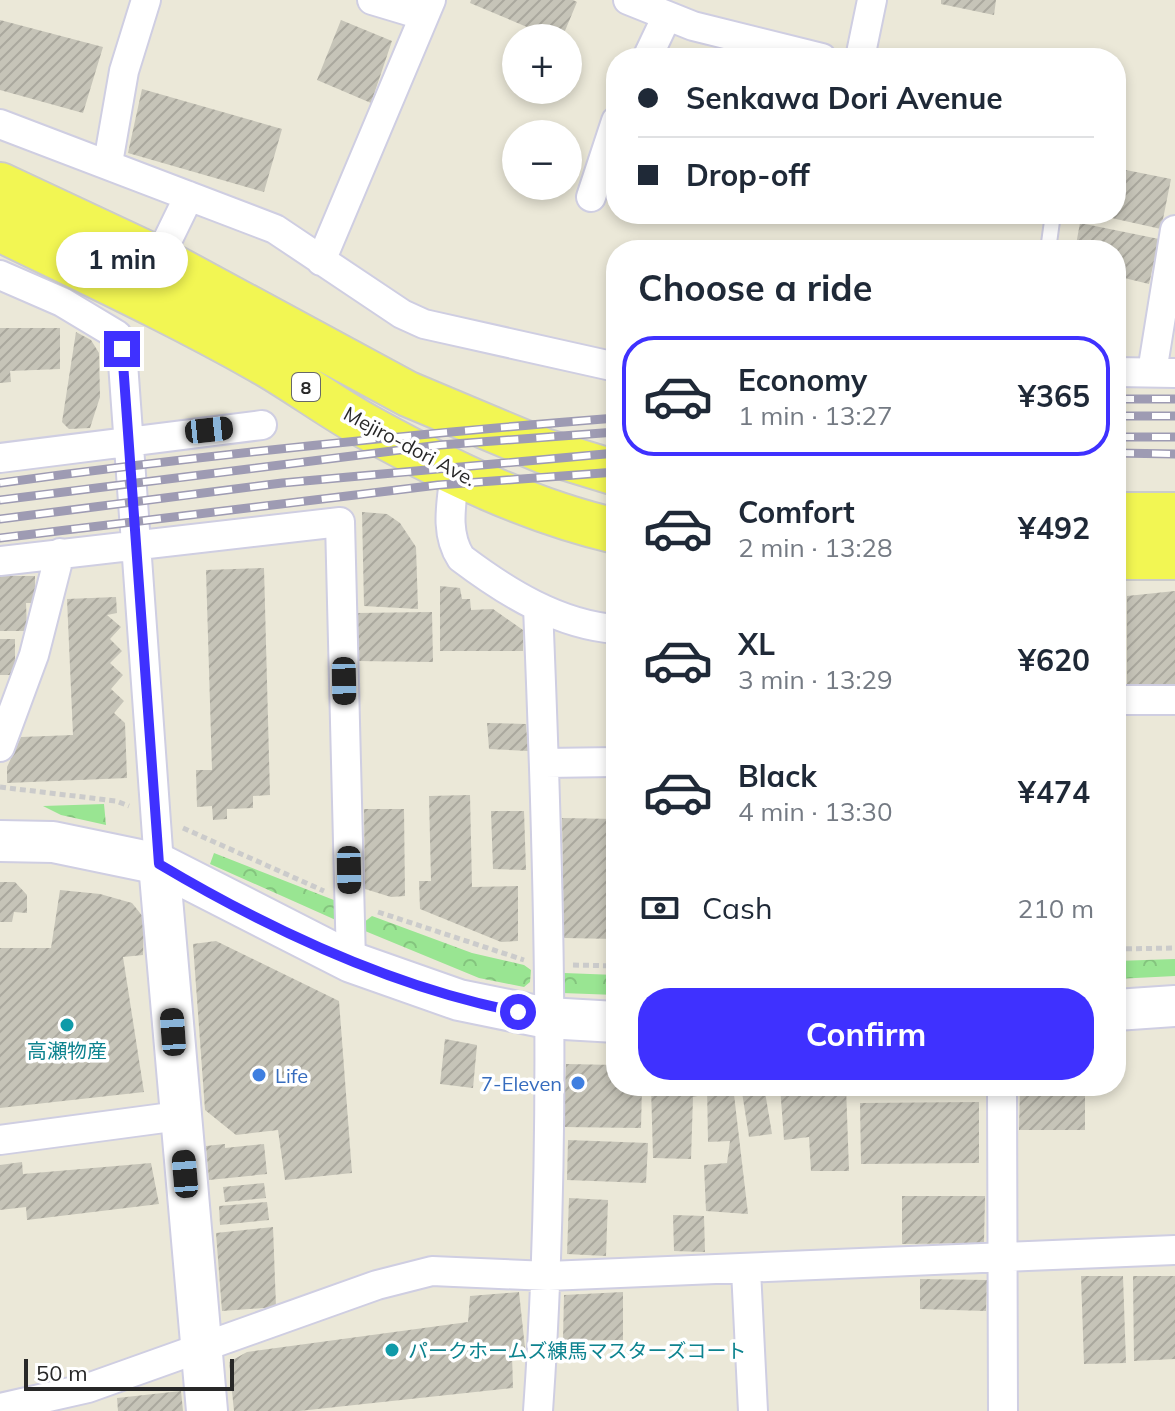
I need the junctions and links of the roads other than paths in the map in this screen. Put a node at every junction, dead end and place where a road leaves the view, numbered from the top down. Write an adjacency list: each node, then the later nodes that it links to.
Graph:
1 (146, 0): 12 (street)
2 (372, 0): 5 (street)
3 (628, 0): 6 (street)
4 (872, 0): 9 (street)
5 (427, 7): 18 (street)
6 (674, 12): 7 (street); 8 (street)
7 (653, 48)
8 (790, 48)
9 (862, 48)
10 (0, 124): 12 (street)
11 (606, 151): 15 (street)
12 (108, 163): 14 (street)
13 (0, 185): 20 (main road, Mejiro-dori Ave. / 8)
14 (189, 196): 18 (street); 20 (street)
15 (591, 197)
16 (0, 229): 20 (main road, Mejiro-dori Ave. / 8)
17 (1175, 230): 23 (street)
18 (321, 261): 21 (street)
19 (0, 275): 25 (street)
20 (149, 278): 27 (main road, Mejiro-dori Ave. / 8); 28 (main road, Mejiro-dori Ave. / 8)
21 (606, 365)
22 (1126, 372): 23 (street)
23 (1163, 373)
24 (262, 425): 25 (street)
25 (128, 439): 26 (street); 32 (street)
26 (0, 458)
27 (606, 470)
28 (455, 472): 31 (main road, Mejiro-dori Ave. / 8); 37 (street)
29 (1126, 515): 30 (main road)
30 (1175, 515)
31 (606, 528)
32 (135, 545): 33 (street); 45 (street); 46 (street)
33 (60, 553): 36 (street); 41 (street)
34 (1126, 557): 35 (main road)
35 (1175, 557)
36 (0, 561)
37 (538, 607): 38 (street); 43 (street)
38 (606, 628)
39 (1126, 700): 40 (street)
40 (1175, 700)
41 (0, 747)
42 (606, 762): 43 (street)
43 (545, 763): 49 (street)
44 (0, 841): 45 (main road)
45 (159, 864): 46 (main road); 52 (main road)
46 (351, 962): 49 (main road)
47 (1175, 1006): 48 (main road)
48 (1126, 1009)
49 (547, 1018): 50 (main road); 57 (street)
50 (606, 1021)
51 (1002, 1096): 55 (street)
52 (179, 1116): 53 (street); 58 (main road)
53 (0, 1140)
54 (1175, 1250): 55 (street)
55 (1000, 1259): 56 (street); 63 (street)
56 (746, 1270): 57 (street); 62 (street)
57 (548, 1276): 58 (street); 61 (street)
58 (201, 1350): 59 (street); 60 (main road)
59 (0, 1408)
60 (207, 1411)
61 (538, 1411)
62 (753, 1411)
63 (1003, 1411)

